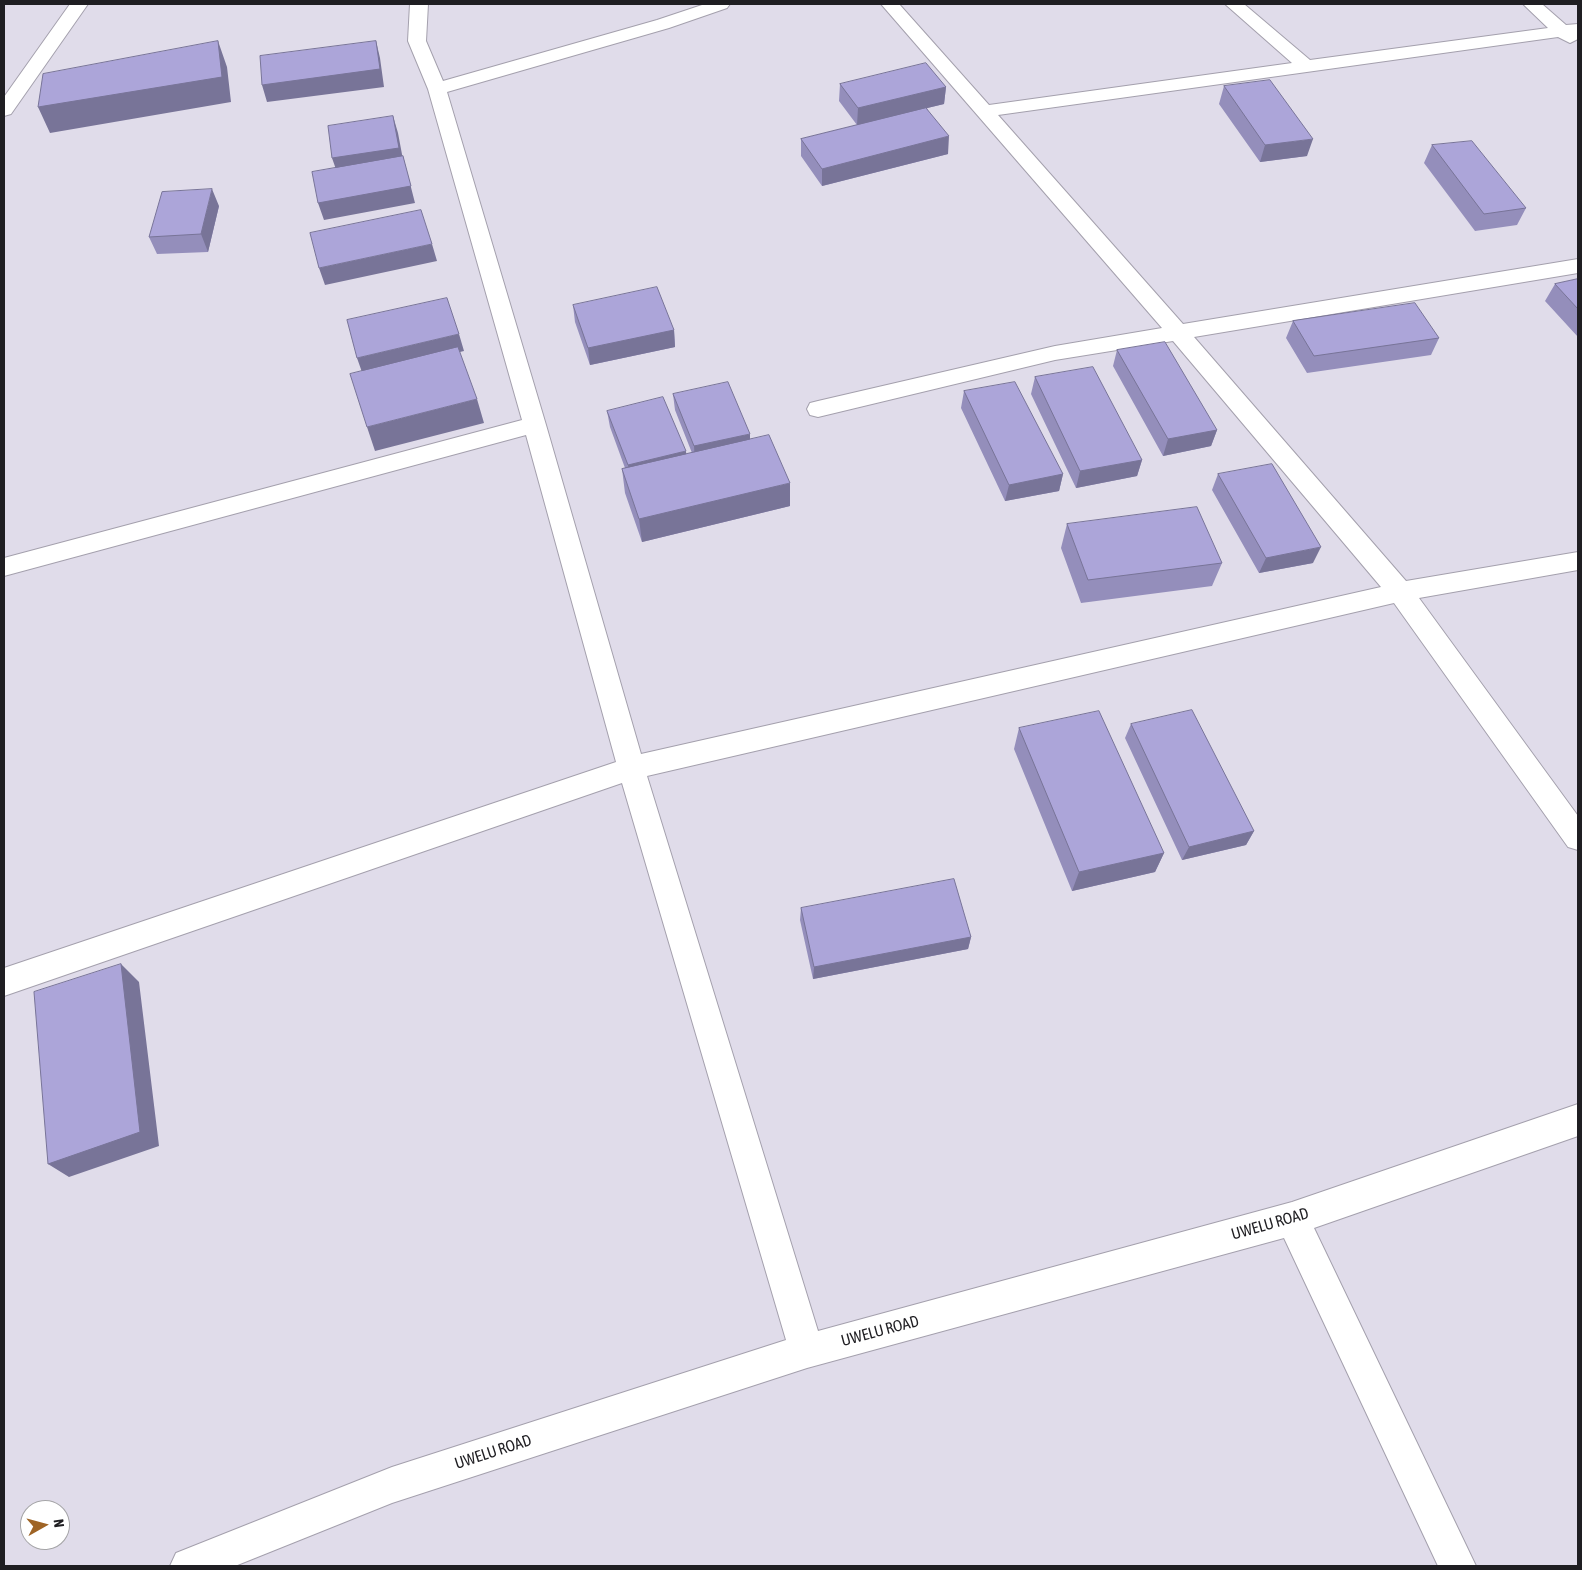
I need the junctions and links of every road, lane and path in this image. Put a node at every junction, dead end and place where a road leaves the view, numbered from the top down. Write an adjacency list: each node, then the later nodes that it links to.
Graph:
1 (79, 4): 11 (street)
2 (419, 4): 10 (street)
3 (721, 4): 10 (street)
4 (890, 4): 12 (street)
5 (1234, 4): 9 (street)
6 (1532, 4): 7 (street)
7 (1570, 30): 8 (street); 9 (street)
8 (1578, 44)
9 (1307, 67): 12 (street)
10 (437, 89): 16 (street)
11 (4, 110)
12 (984, 111): 14 (street)
13 (1578, 266): 14 (street)
14 (1177, 331): 15 (street); 19 (street)
15 (818, 409)
16 (536, 425): 18 (street); 20 (street)
17 (1578, 561): 19 (street)
18 (4, 567)
19 (1400, 592): 20 (street); 21 (street)
20 (631, 768): 22 (street); 25 (street)
21 (1578, 838)
22 (4, 982)
23 (1578, 1120): 24 (street, UWELU ROAD)
24 (1292, 1219): 25 (street, UWELU ROAD); 27 (street)
25 (807, 1351): 26 (street, UWELU ROAD)
26 (189, 1566)
27 (1457, 1566)

